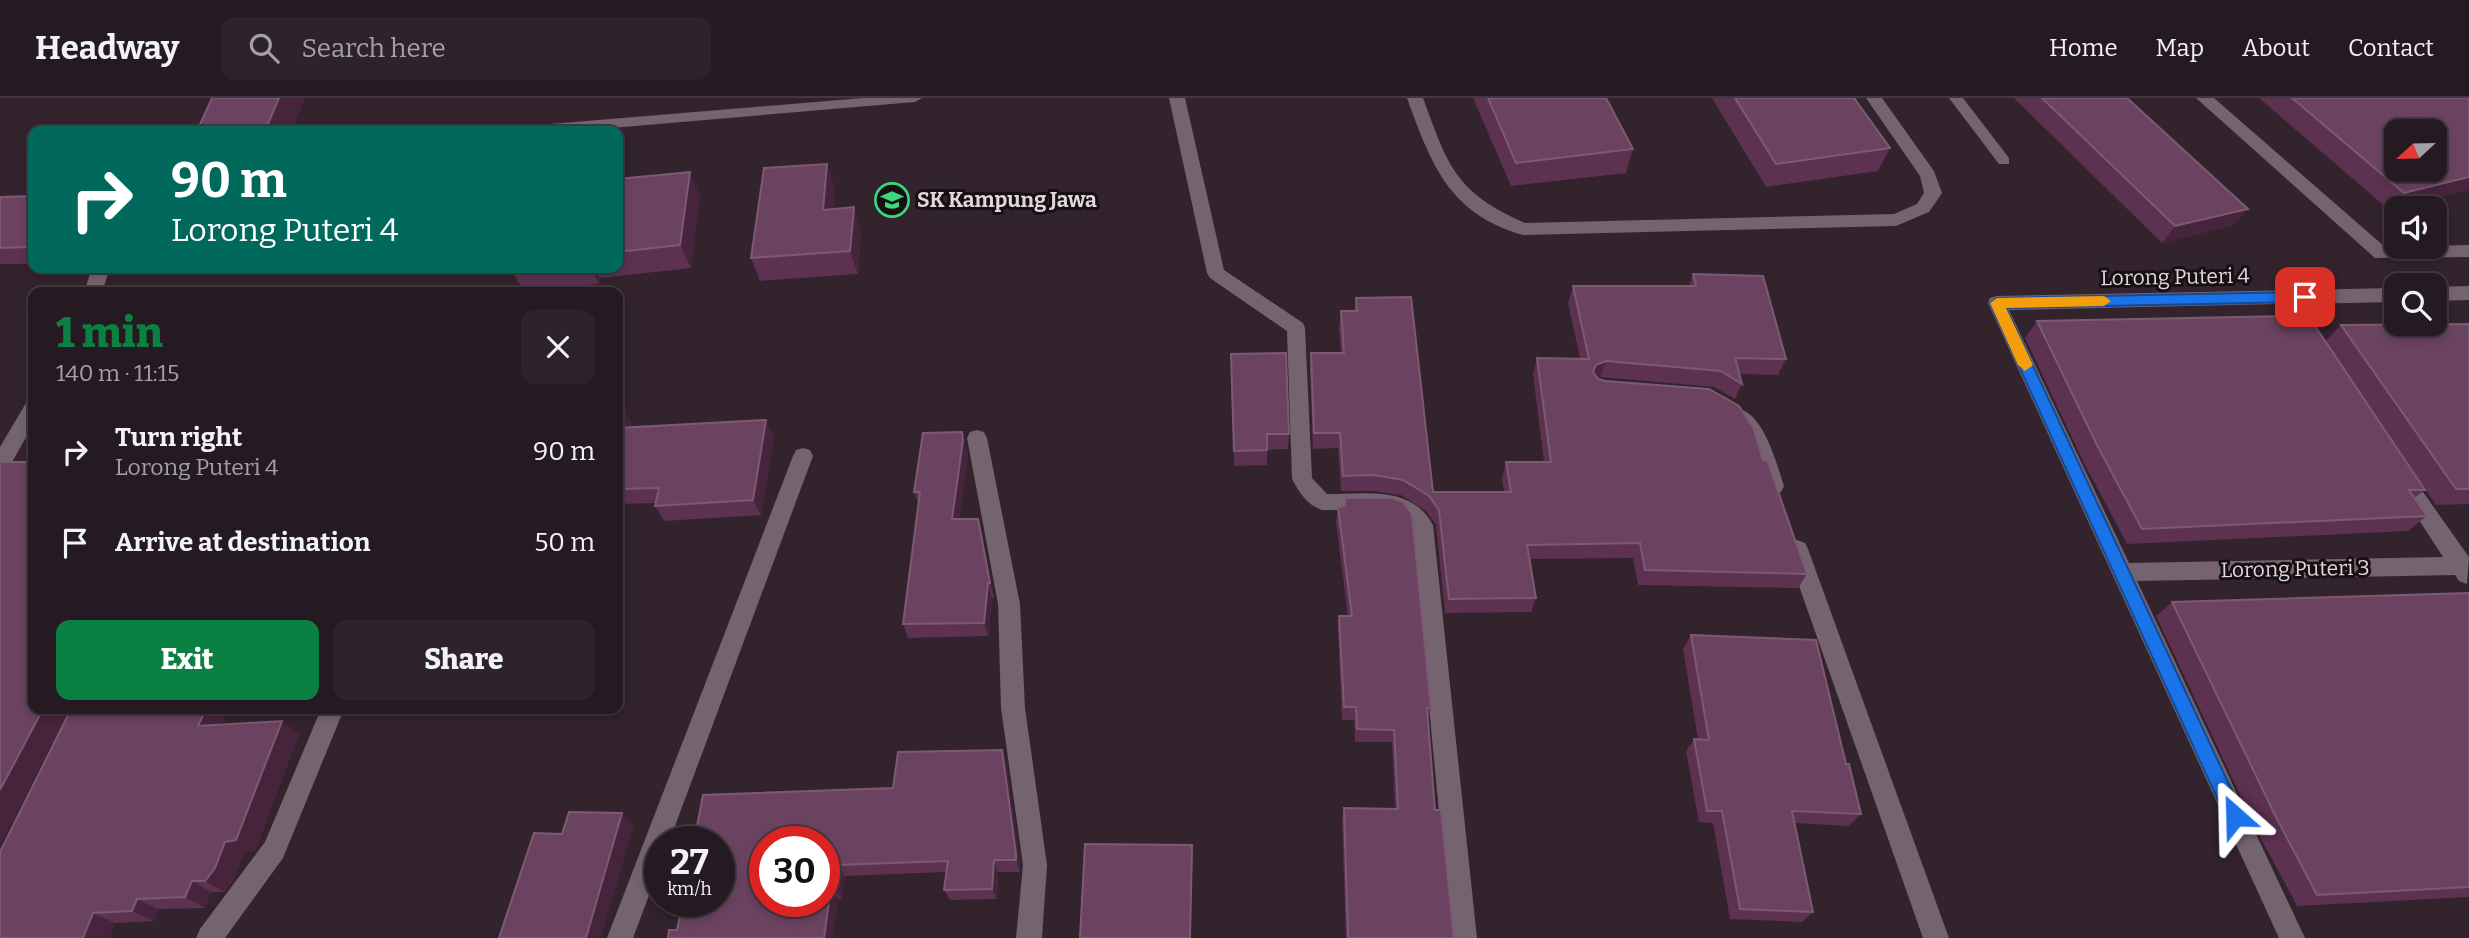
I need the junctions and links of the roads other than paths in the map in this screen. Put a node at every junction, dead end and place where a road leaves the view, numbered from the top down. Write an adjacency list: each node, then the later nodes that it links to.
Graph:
1 (915, 98): 7 (lane)
2 (1177, 98): 27 (street)
3 (1415, 98): 4 (street)
4 (1874, 98)
5 (1956, 98): 8 (lane)
6 (2204, 98): 9 (street)
7 (585, 126)
8 (2004, 161)
9 (2469, 251)
10 (2469, 293): 11 (street)
11 (2447, 294)
12 (2384, 295): 13 (street, Lorong Puteri 4)
13 (2282, 297): 14 (street); 22 (street, Lorong Puteri 4)
14 (2326, 364)
15 (1729, 408): 28 (street)
16 (28, 417): 20 (street)
17 (977, 438): 26 (street)
18 (2386, 454): 21 (street)
19 (803, 456): 25 (street)
20 (0, 465)
21 (2466, 570): 22 (street, Lorong Puteri 3)
22 (2121, 572): 29 (street)
23 (330, 714): 24 (street)
24 (209, 938)
25 (620, 938)
26 (1029, 938)
27 (1464, 938)
28 (1936, 938)
29 (2292, 938)

